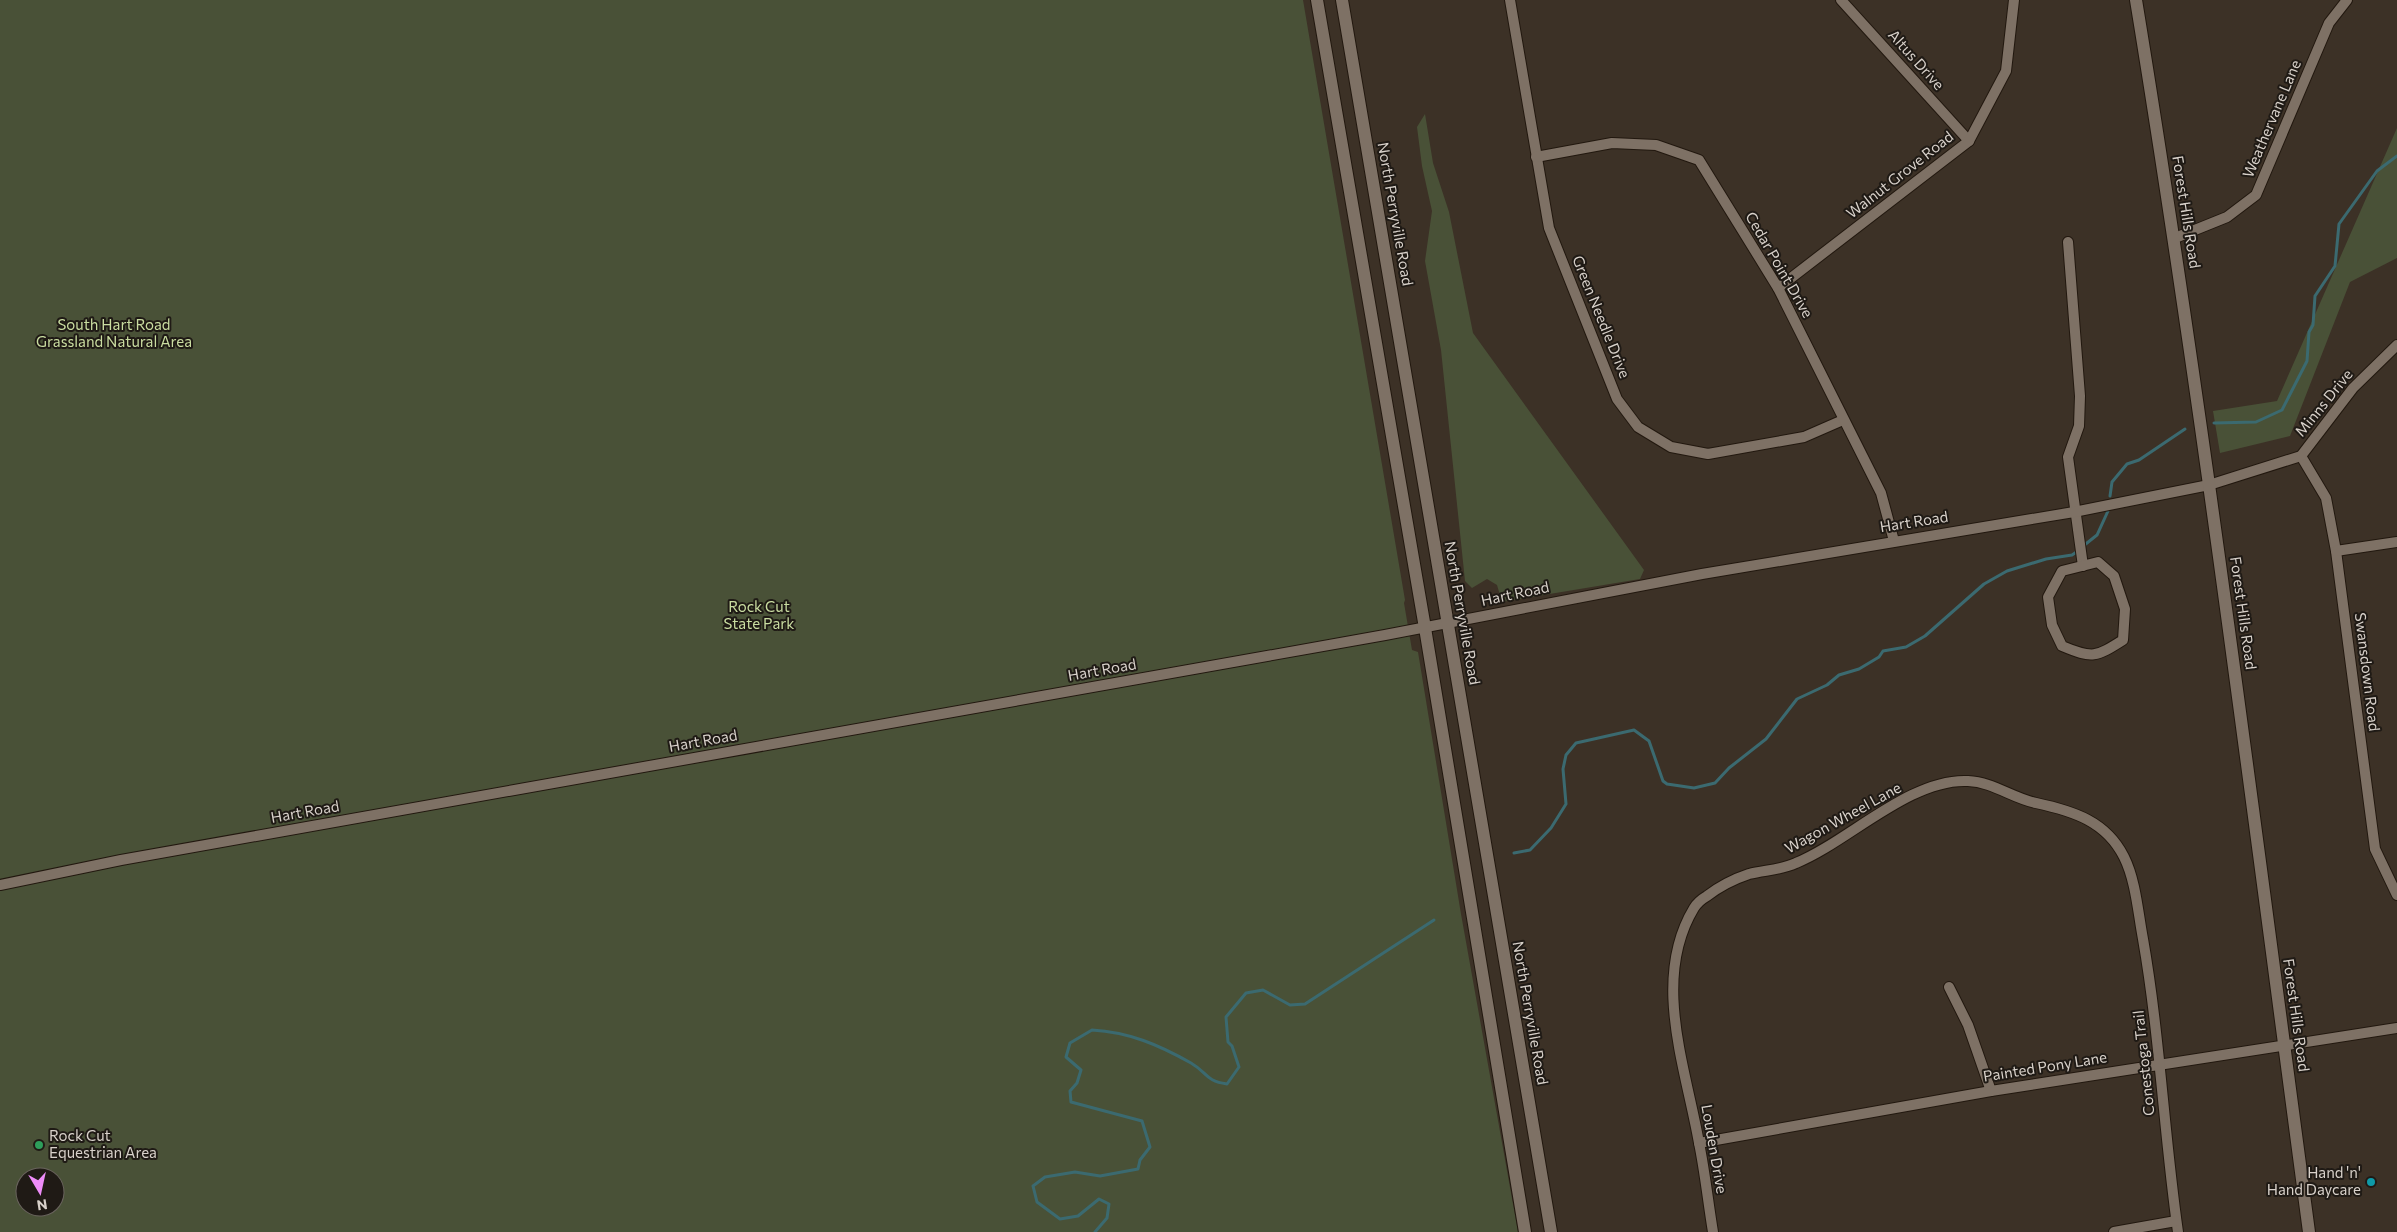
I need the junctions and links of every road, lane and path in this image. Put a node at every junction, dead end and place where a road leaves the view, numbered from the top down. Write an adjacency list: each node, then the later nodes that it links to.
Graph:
1 (1317, 0): 23 (main road)
2 (1342, 0): 22 (main road, North Perryville Road)
3 (1510, 0): 9 (street, Green Needle Drive)
4 (1841, 0): 8 (street, Altus Drive)
5 (2014, 0): 8 (street, Walnut Grove Road)
6 (2136, 0): 10 (main road, Forest Hills Road)
7 (2347, 0): 10 (street, Weathervane Lane)
8 (1969, 141): 12 (street, Walnut Grove Road)
9 (1536, 157): 12 (street, Cedar Point Drive); 14 (street, Green Needle Drive)
10 (2175, 238): 16 (main road, Forest Hills Road)
11 (2068, 242): 17 (street)
12 (1778, 288): 14 (street, Cedar Point Drive)
13 (2397, 345): 15 (street, Minns Drive)
14 (1843, 420): 18 (street, Cedar Point Drive)
15 (2301, 456): 16 (street, Minns Drive); 20 (street, Swansdown Road)
16 (2210, 485): 17 (street, Hart Road); 29 (main road, Forest Hills Road)
17 (2074, 512): 18 (street, Hart Road); 21 (street)
18 (1894, 541): 22 (street, Hart Road)
19 (2397, 542): 20 (street)
20 (2336, 551): 26 (street, Swansdown Road)
21 (2083, 566): 21 (street)
22 (1447, 623): 23 (street, Hart Road); 36 (main road, North Perryville Road)
23 (1425, 628): 24 (street, Hart Road); 35 (main road)
24 (0, 885)
25 (2134, 892): 30 (street, Conestoga Trail); 31 (street, Wagon Wheel Lane)
26 (2397, 895)
27 (1949, 987): 32 (street)
28 (2397, 1028): 29 (street, Painted Pony Lane)
29 (2284, 1044): 30 (street, Painted Pony Lane); 40 (main road, Forest Hills Road)
30 (2160, 1064): 32 (street, Painted Pony Lane); 34 (street, Conestoga Trail)
31 (1684, 1072): 33 (street, Louden Drive)
32 (1991, 1091): 33 (street, Painted Pony Lane)
33 (1699, 1143): 37 (street, Louden Drive)
34 (2176, 1221): 38 (street); 39 (street, Conestoga Trail)
35 (1524, 1232)
36 (1551, 1232)
37 (1713, 1232)
38 (2114, 1232)
39 (2178, 1232)
40 (2309, 1232)

